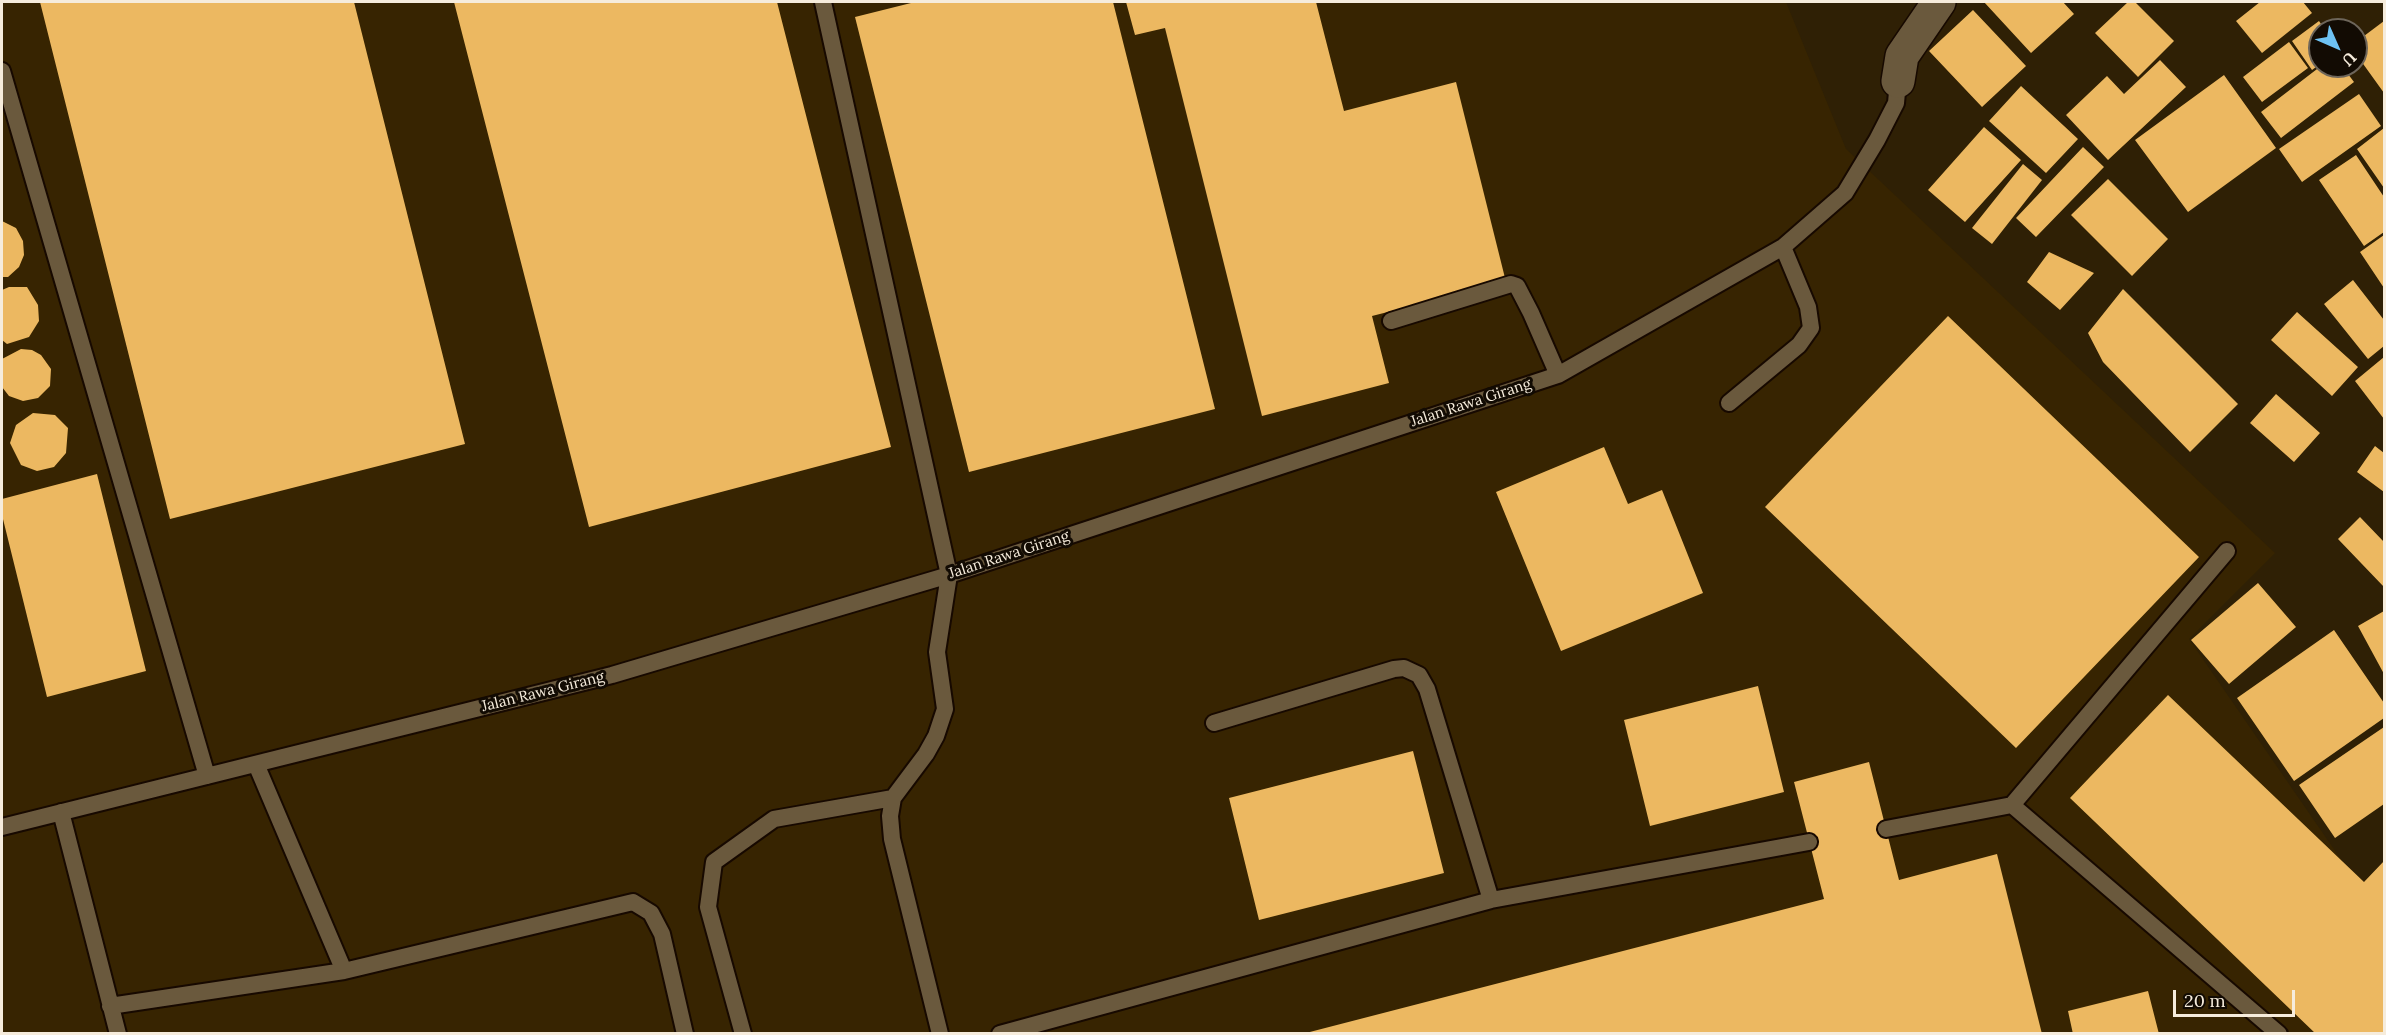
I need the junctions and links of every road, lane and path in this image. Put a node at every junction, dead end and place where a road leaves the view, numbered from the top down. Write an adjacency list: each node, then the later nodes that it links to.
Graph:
1 (823, 2): 10 (lane)
2 (1939, 2): 4 (street)
3 (2, 71): 13 (lane)
4 (1898, 81): 5 (lane, Jalan Rawa Girang)
5 (1783, 248): 7 (lane, Jalan Rawa Girang); 8 (lane)
6 (1391, 321): 7 (lane)
7 (1558, 375): 10 (lane, Jalan Rawa Girang)
8 (1729, 402)
9 (2227, 551): 15 (lane)
10 (949, 575): 12 (lane, Jalan Rawa Girang); 14 (lane)
11 (1214, 723): 20 (lane)
12 (256, 764): 13 (lane, Jalan Rawa Girang); 21 (lane)
13 (207, 776): 16 (lane, Jalan Rawa Girang)
14 (893, 798): 25 (lane); 26 (lane)
15 (2012, 805): 18 (lane); 28 (lane)
16 (61, 812): 17 (lane, Jalan Rawa Girang); 22 (lane)
17 (2, 827)
18 (1886, 830)
19 (1809, 842): 20 (lane)
20 (1491, 900): 27 (lane)
21 (344, 971): 22 (lane); 24 (lane)
22 (110, 1005): 23 (lane)
23 (118, 1034)
24 (685, 1034)
25 (743, 1034)
26 (940, 1034)
27 (1000, 1034)
28 (2280, 1034)

